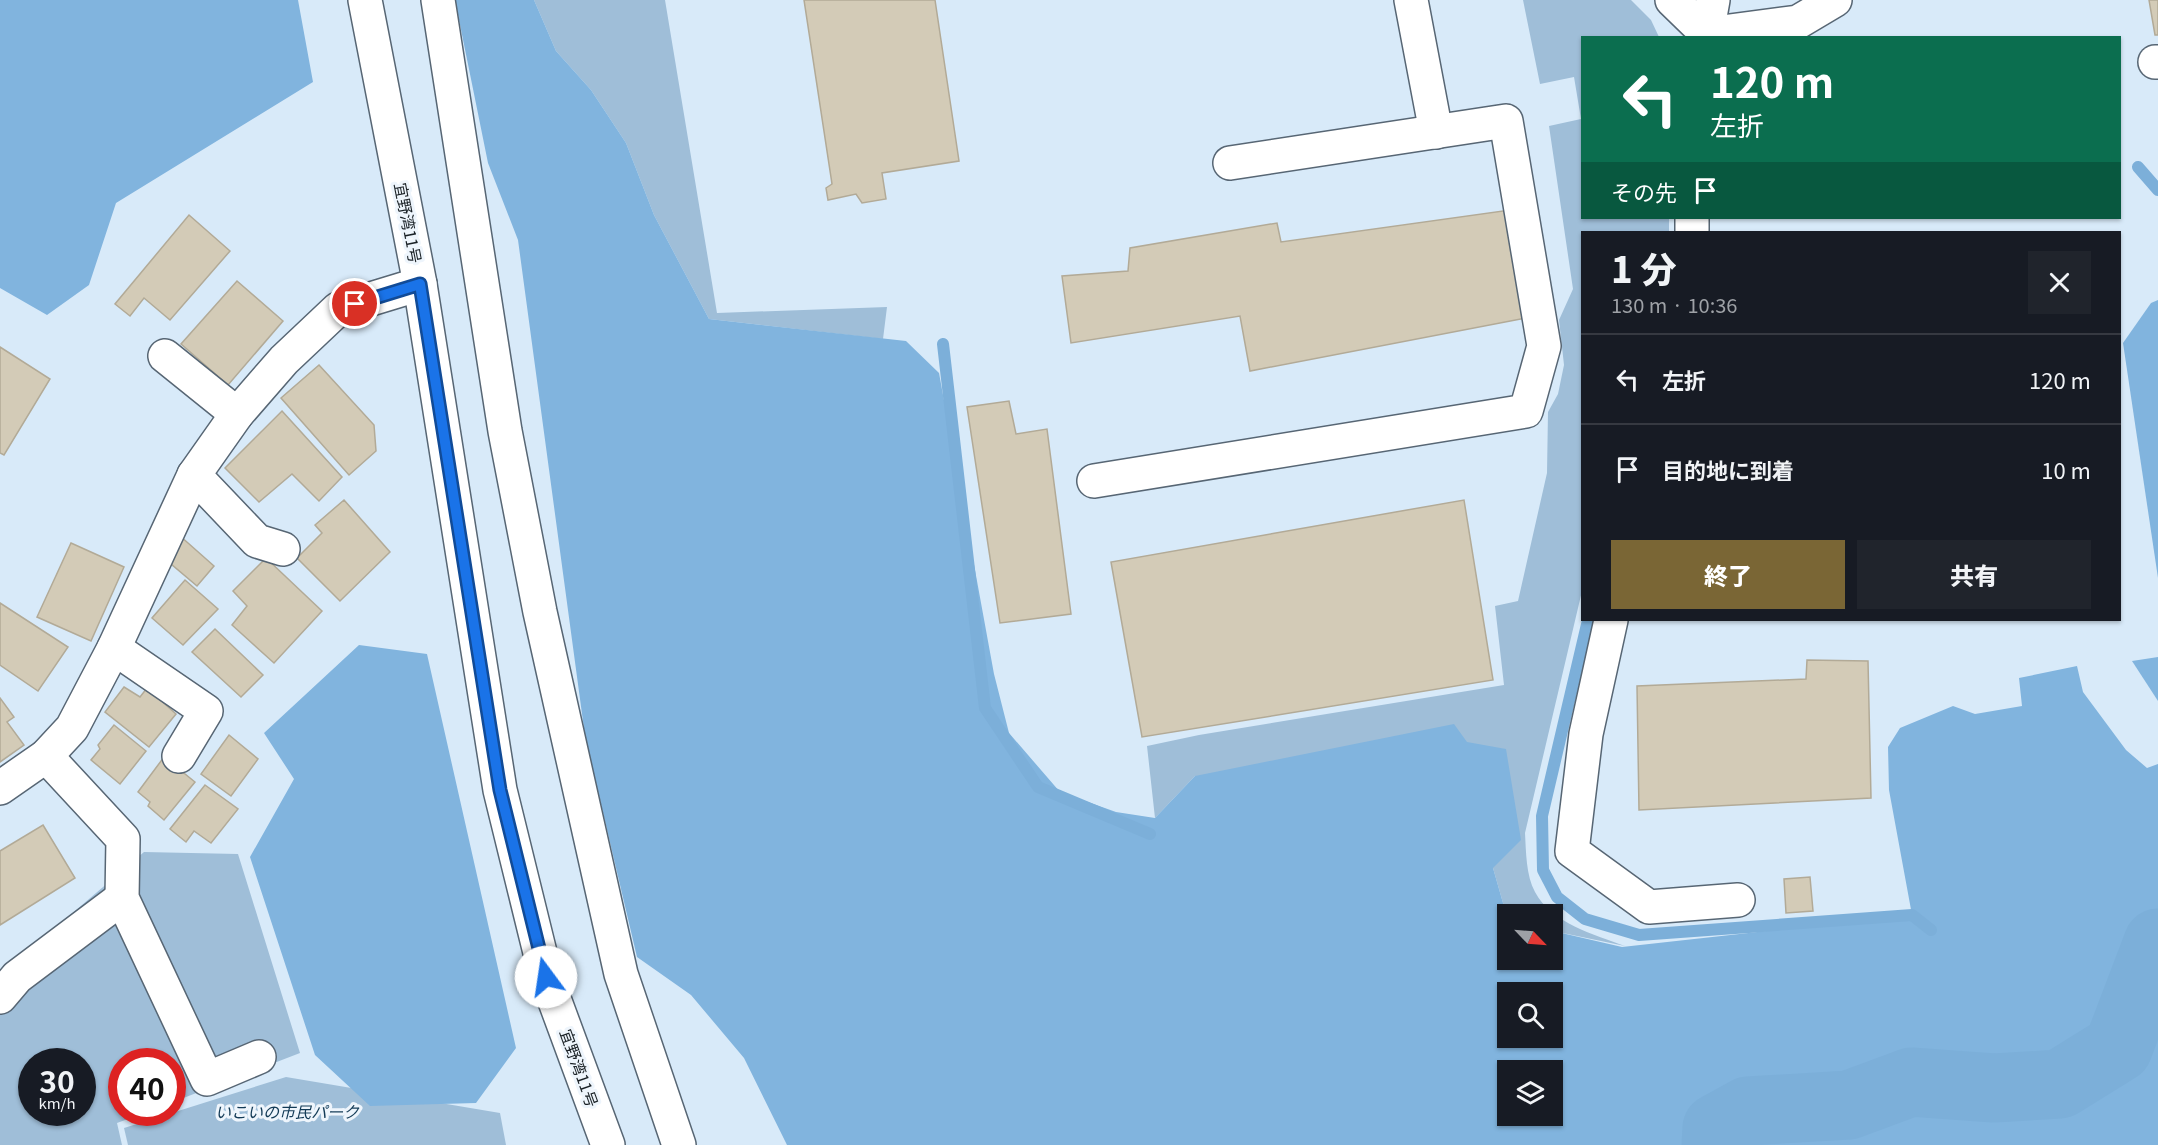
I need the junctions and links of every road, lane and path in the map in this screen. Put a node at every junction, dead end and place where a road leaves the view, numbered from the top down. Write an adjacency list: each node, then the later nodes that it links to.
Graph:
1 (365, 0): 10 (street, 宜野湾11号)
2 (438, 0): 26 (street)
3 (1411, 0): 8 (street)
4 (1672, 0): 7 (street)
5 (1713, 0): 7 (street)
6 (1834, 0): 7 (street)
7 (1707, 36)
8 (1437, 132): 9 (street); 14 (street)
9 (1230, 163)
10 (420, 284): 12 (street); 25 (street, 宜野湾11号)
11 (165, 356): 12 (street)
12 (237, 414): 13 (street)
13 (194, 475): 15 (street); 17 (street)
14 (1094, 481)
15 (282, 549)
16 (1611, 621): 22 (street)
17 (114, 648): 18 (street); 19 (street)
18 (46, 756): 20 (street); 21 (street)
19 (179, 756)
20 (0, 788)
21 (122, 898): 23 (street); 24 (street)
22 (1738, 900)
23 (0, 997)
24 (259, 1057)
25 (608, 1145)
26 (679, 1145)

